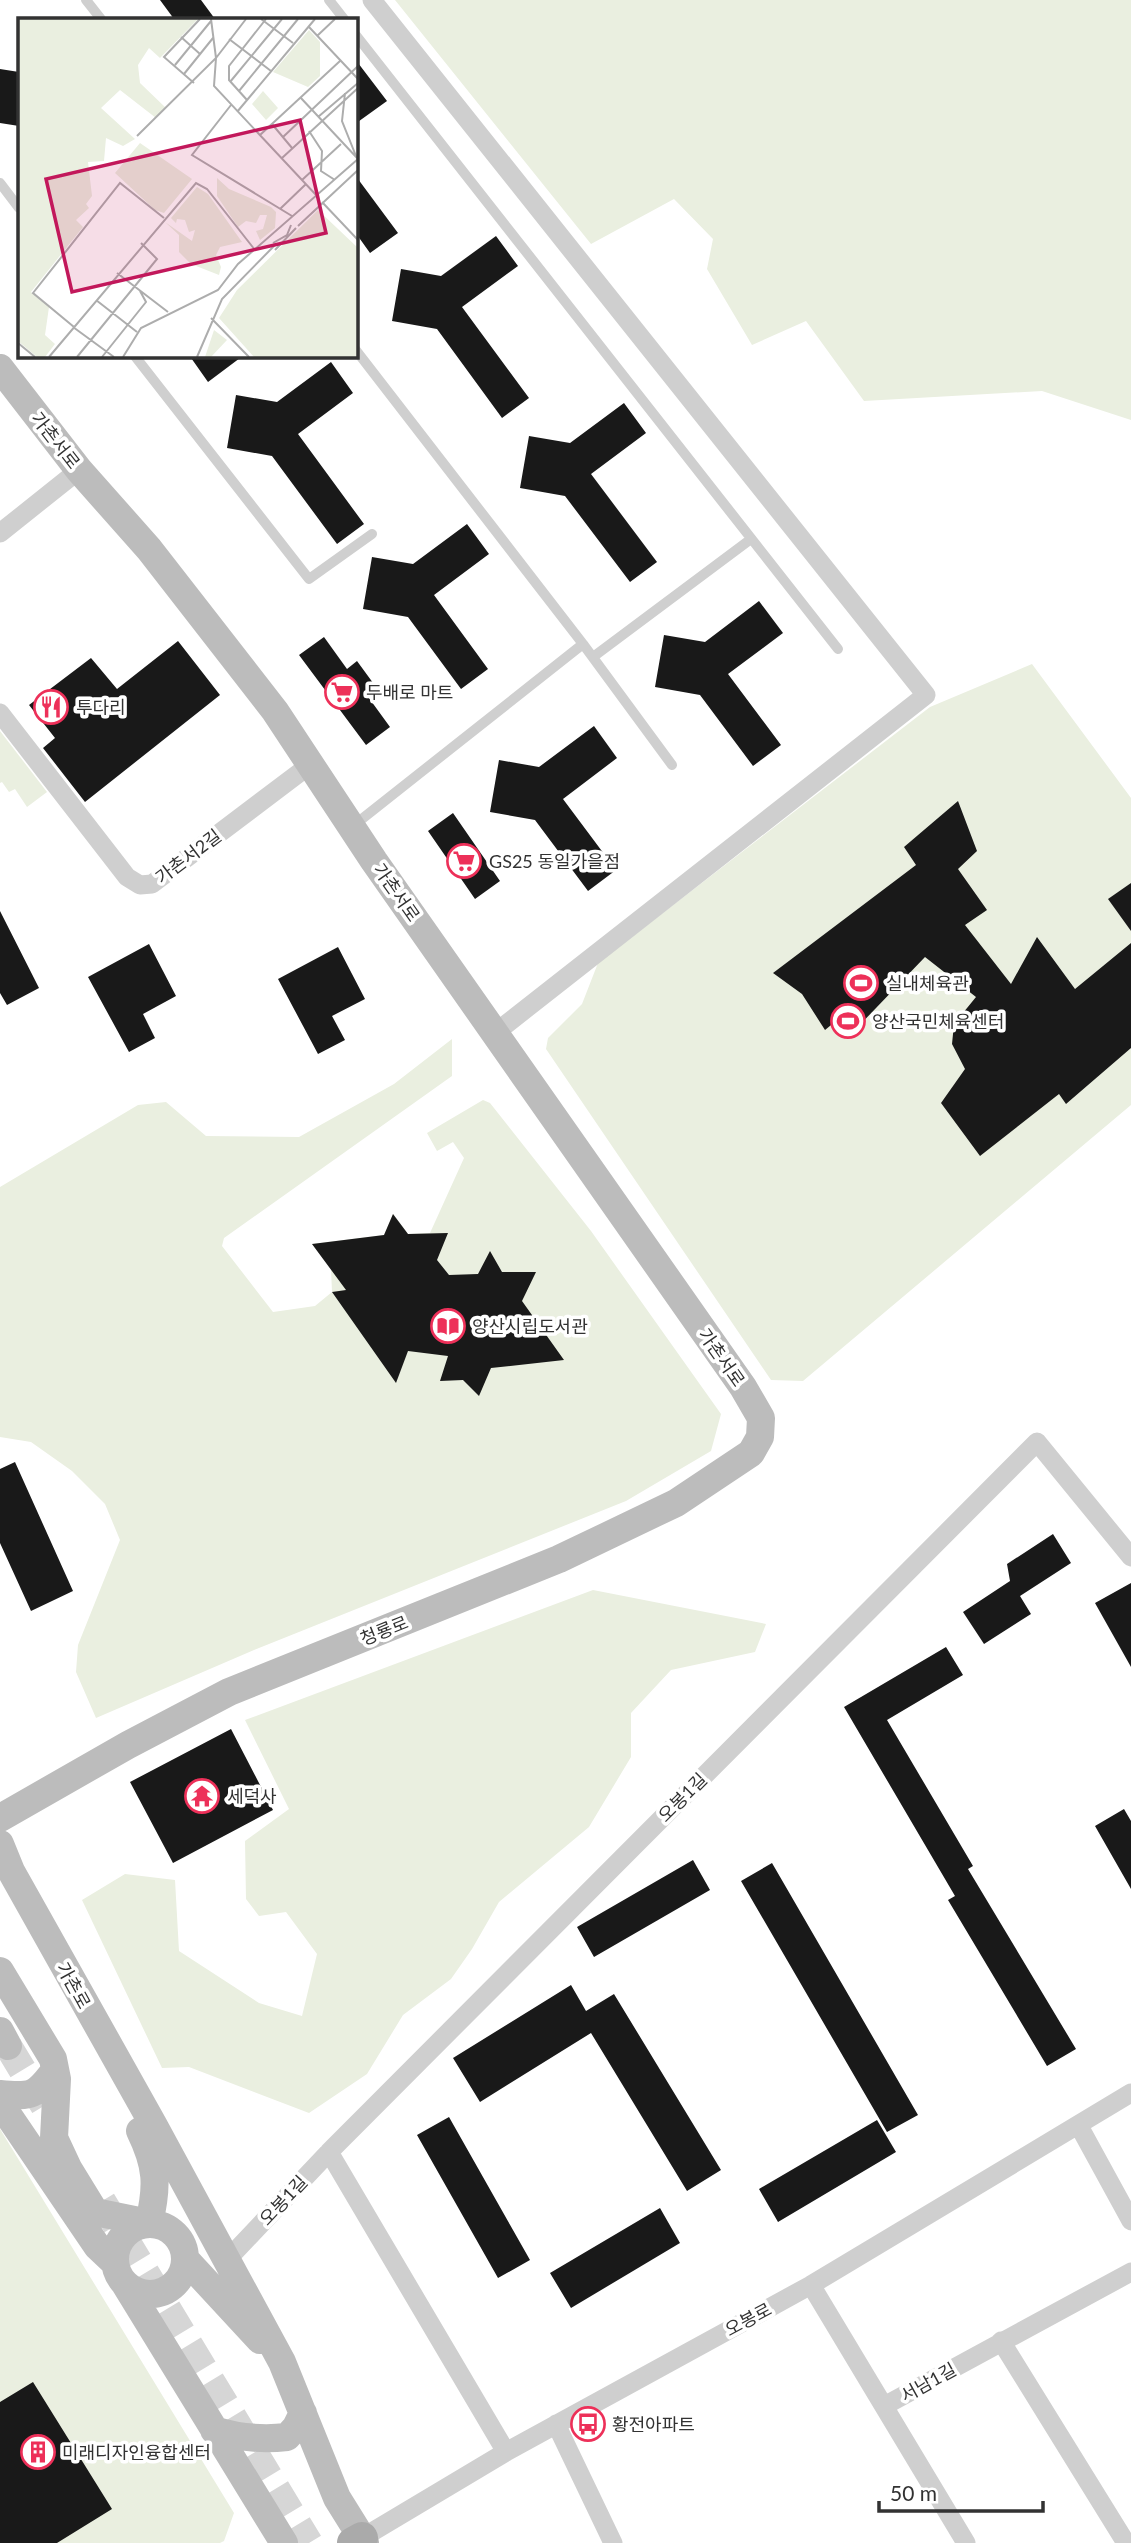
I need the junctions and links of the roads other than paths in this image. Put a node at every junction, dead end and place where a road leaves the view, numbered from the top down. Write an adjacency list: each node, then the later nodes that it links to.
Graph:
1 (86, 0): 4 (lane)
2 (329, 0): 5 (lane)
3 (372, 0): 23 (street)
4 (100, 18)
5 (343, 18)
6 (357, 37): 15 (lane)
7 (0, 183): 8 (lane)
8 (18, 207)
9 (357, 352): 16 (lane)
10 (136, 357): 14 (lane)
11 (0, 368): 12 (main road, 가촌서로)
12 (79, 470): 13 (street); 20 (main road, 가촌서로)
13 (0, 533)
14 (372, 534)
15 (751, 539): 17 (lane); 18 (lane)
16 (583, 644): 18 (lane); 22 (lane)
17 (838, 649)
18 (593, 657): 21 (lane)
19 (0, 713): 20 (street, 가촌서2길)
20 (311, 764): 22 (main road, 가촌서로)
21 (672, 765)
22 (352, 826): 23 (main road, 가촌서로)
23 (495, 1033): 24 (main road, 가촌서로)
24 (761, 1437): 26 (main road, 청룡로)
25 (1131, 1556): 35 (street, 오봉1길)
26 (0, 1818)
27 (0, 1844): 29 (main road, 가촌로)
28 (0, 1971): 30 (main road)
29 (70, 1977): 37 (main road); 39 (main road, 가촌로)
30 (55, 2070): 32 (main road); 37 (main road)
31 (1131, 2093): 34 (street, 오봉로)
32 (0, 2094)
33 (0, 2103): 41 (main road)
34 (1079, 2126): 36 (street); 42 (street, 오봉로)
35 (329, 2152): 39 (street, 오봉1길); 49 (street)
36 (1131, 2221)
37 (149, 2223): 38 (main road); 41 (main road)
38 (186, 2260): 41 (main road); 44 (main road)
39 (226, 2261): 44 (main road, 가촌로)
40 (1131, 2272): 43 (street, 서남1길)
41 (120, 2274): 48 (main road)
42 (811, 2285): 45 (street); 47 (street, 오봉로)
43 (1001, 2342): 45 (street, 서남1길); 54 (street)
44 (282, 2361): 46 (main road, 가촌로)
45 (884, 2406): 53 (street, 서남1길)
46 (303, 2413): 48 (main road); 50 (main road, 가촌로)
47 (556, 2424): 49 (street, 오봉로); 52 (street)
48 (214, 2430): 51 (main road)
49 (506, 2452): 50 (street, 오봉로)
50 (360, 2541)
51 (284, 2543)
52 (613, 2543)
53 (966, 2543)
54 (1126, 2543)

